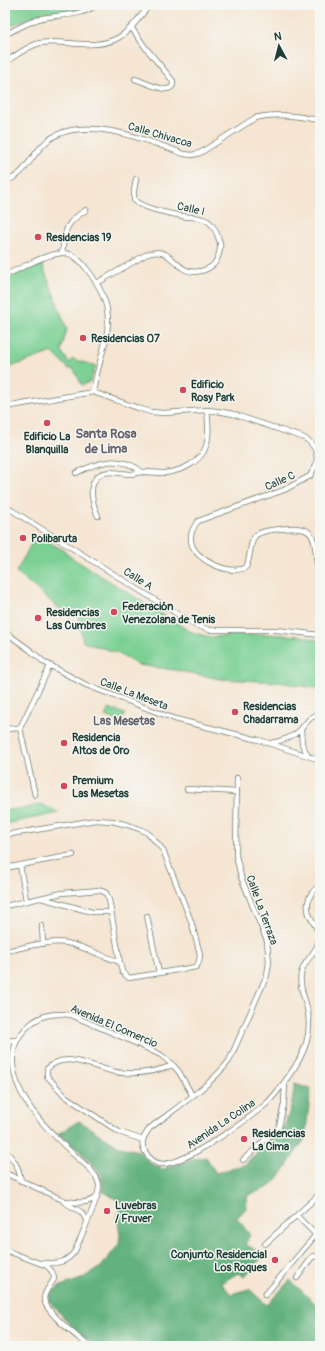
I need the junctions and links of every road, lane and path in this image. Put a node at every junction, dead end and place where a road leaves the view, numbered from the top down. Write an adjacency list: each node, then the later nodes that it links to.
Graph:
1 (96, 5): 4 (street)
2 (150, 5): 3 (street)
3 (131, 27): 5 (street); 6 (street)
4 (5, 33)
5 (5, 62)
6 (135, 79)
7 (320, 120): 9 (street, Calle Chivacoa)
8 (136, 179): 13 (street, Calle I)
9 (5, 181)
10 (86, 210): 11 (street)
11 (62, 253): 12 (street); 13 (street)
12 (5, 275)
13 (97, 283): 14 (street)
14 (93, 392): 15 (street, Calle C); 16 (street, Calle C)
15 (5, 407)
16 (207, 410): 17 (street); 21 (street, Calle C)
17 (142, 472): 18 (street); 20 (street)
18 (76, 473)
19 (5, 506): 23 (street, Calle A)
20 (98, 516)
21 (320, 569)
22 (5, 632): 24 (street, Calle La Meseta)
23 (320, 635)
24 (50, 666): 26 (street); 29 (street, Calle La Meseta)
25 (320, 714): 28 (street)
26 (20, 728): 27 (street); 35 (street)
27 (5, 729)
28 (301, 729): 29 (street); 30 (street)
29 (269, 743): 30 (street)
30 (308, 756): 31 (street)
31 (320, 760)
32 (237, 778): 34 (street, Calle La Terraza)
33 (187, 789): 34 (street)
34 (236, 792): 55 (street, Calle La Terraza)
35 (36, 795)
36 (5, 835): 50 (street)
37 (73, 855): 38 (street)
38 (20, 865): 39 (street); 42 (street)
39 (5, 868)
40 (320, 886): 54 (street, Avenida La Colina)
41 (40, 898): 42 (street); 44 (street); 44 (street)
42 (26, 900): 43 (street)
43 (5, 906)
44 (111, 912): 49 (street)
45 (147, 916): 50 (street)
46 (42, 926): 47 (street)
47 (43, 944): 48 (street); 49 (street)
48 (5, 951)
49 (120, 962): 50 (street)
50 (159, 973)
51 (16, 1040): 52 (street); 53 (street, Avenida El Comercio); 62 (street)
52 (5, 1041)
53 (173, 1065): 55 (street, Avenida El Comercio); 56 (street)
54 (285, 1083): 56 (street, Avenida La Colina); 58 (street)
55 (192, 1095): 56 (street)
56 (143, 1140)
57 (5, 1151): 60 (street)
58 (243, 1160)
59 (5, 1173): 60 (street)
60 (21, 1181): 63 (street)
61 (320, 1194): 64 (street)
62 (97, 1197): 63 (street); 65 (street)
63 (61, 1199): 65 (street)
64 (297, 1216): 66 (street); 71 (street)
65 (87, 1220): 69 (street)
66 (265, 1244)
67 (5, 1250): 69 (street)
68 (320, 1258): 70 (street)
69 (40, 1263): 72 (street)
70 (297, 1278)
71 (265, 1295)
72 (89, 1346)

